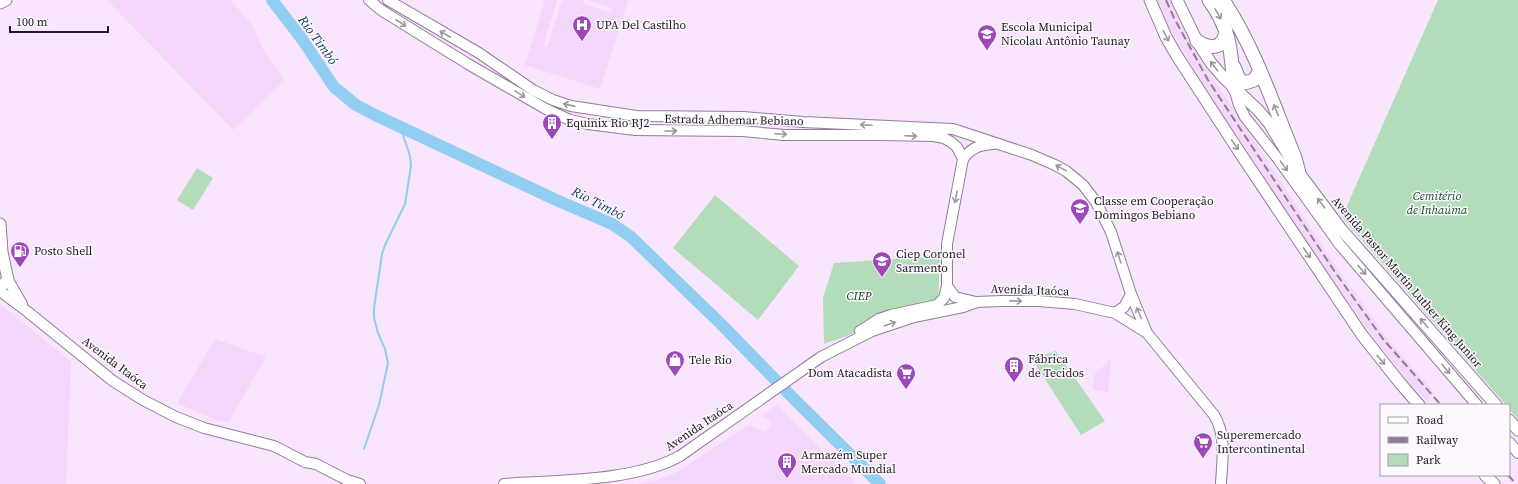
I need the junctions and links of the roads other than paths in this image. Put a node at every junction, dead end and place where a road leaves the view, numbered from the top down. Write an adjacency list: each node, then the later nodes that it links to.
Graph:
1 (6, 0): 8 (main road)
2 (369, 0): 12 (main road, Estrada Adhemar Bebiano, one-way to 12)
3 (388, 0): 11 (main road, Estrada Adhemar Bebiano, one-way to 3)
4 (1150, 0): 34 (main road, one-way to 34)
5 (1177, 0): 10 (main road, Avenida Pastor Martin Luther King Junior)
6 (1208, 0): 9 (highway, one-way to 9)
7 (1223, 0): 14 (highway)
8 (0, 3)
9 (1226, 30): 10 (highway); 13 (highway)
10 (1197, 41): 16 (main road, Avenida Pastor Martin Luther King Junior, one-way to 10)
11 (479, 53): 12 (main road); 15 (main road); 17 (main road, Estrada Adhemar Bebiano, one-way to 11)
12 (453, 54): 15 (main road, Estrada Adhemar Bebiano)
13 (1232, 62): 14 (highway); 16 (highway)
14 (1260, 71): 23 (highway, one-way to 14)
15 (486, 74): 19 (main road, Estrada Adhemar Bebiano, one-way to 19)
16 (1234, 88): 23 (main road, Avenida Pastor Martin Luther King Junior); 35 (main road, one-way to 35)
17 (604, 111): 18 (main road, Estrada Adhemar Bebiano); 19 (main road)
18 (743, 117): 20 (main road); 21 (main road, Estrada Adhemar Bebiano, one-way to 18)
19 (602, 126): 20 (main road, Estrada Adhemar Bebiano, one-way to 20)
20 (742, 131): 22 (main road, Estrada Adhemar Bebiano, one-way to 22)
21 (997, 144): 22 (main road, Estrada Adhemar Bebiano); 28 (main road, Estrada Adhemar Bebiano, one-way to 21)
22 (963, 159): 26 (main road, one-way to 26)
23 (1299, 173): 36 (main road, Avenida Pastor Martin Luther King Junior, one-way to 23)
24 (0, 224): 25 (main road, Avenida Itaóca)
25 (3, 277): 30 (main road, Avenida Itaóca)
26 (947, 286): 29 (main road); 33 (main road, Avenida Itaóca)
27 (0, 291): 30 (main road, Avenida Itaóca)
28 (1130, 294): 31 (main road); 32 (main road, Estrada Adhemar Bebiano, one-way to 28)
29 (978, 302): 31 (main road, Avenida Itaóca, one-way to 31); 33 (main road, Avenida Itaóca, one-way to 29)
30 (28, 312): 41 (main road, Avenida Itaóca)
31 (1115, 313): 32 (main road, Avenida Itaóca)
32 (1147, 332): 46 (main road, Estrada Adhemar Bebiano)
33 (842, 346): 45 (main road, Avenida Itaóca)
34 (1418, 404)
35 (1476, 404)
36 (1495, 404)
37 (1510, 421): 38 (main road)
38 (1518, 430)
39 (1510, 443): 40 (main road)
40 (1518, 453)
41 (305, 462): 43 (main road, Avenida Itaóca); 44 (main road, Avenida Itaóca)
42 (1486, 476): 47 (main road)
43 (342, 484)
44 (360, 484)
45 (504, 484)
46 (1222, 484)
47 (1494, 484)

